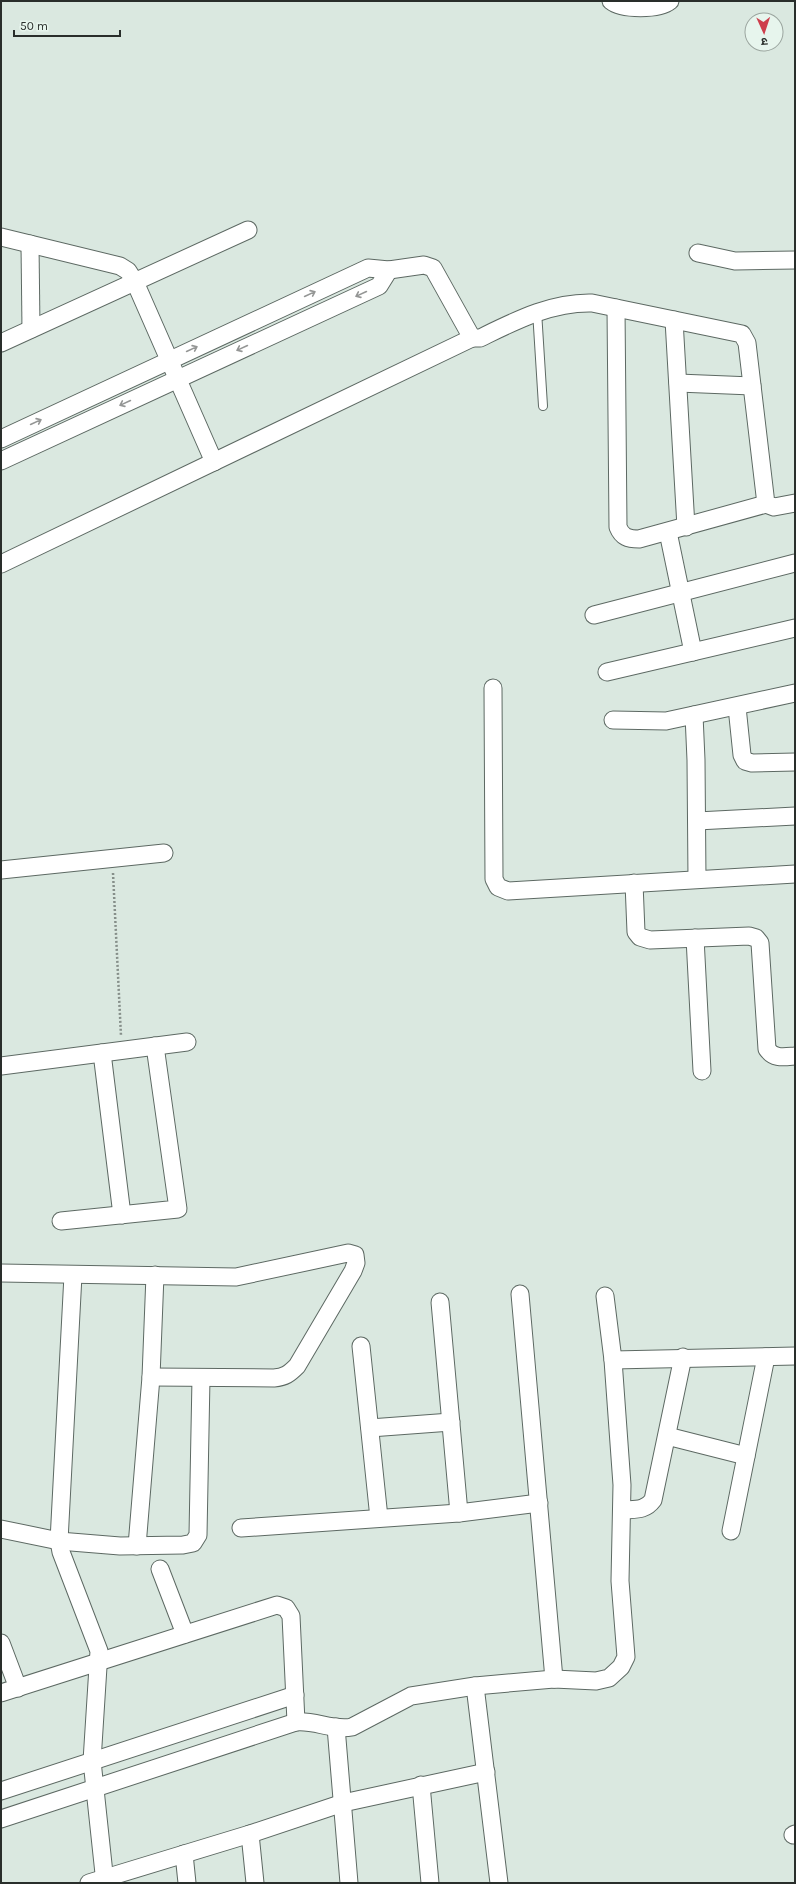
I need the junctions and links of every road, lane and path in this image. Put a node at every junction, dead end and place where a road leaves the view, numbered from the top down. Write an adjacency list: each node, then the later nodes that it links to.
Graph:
1 (611, 1): 2 (street)
2 (670, 1)
3 (248, 230): 9 (street)
4 (1, 237): 5 (street)
5 (30, 244): 9 (street); 13 (street)
6 (698, 253): 7 (street)
7 (795, 260)
8 (389, 270): 14 (street); 16 (street, one-way to 8); 17 (street, one-way to 17)
9 (134, 282): 13 (street); 16 (street)
10 (616, 308): 11 (street); 12 (street); 27 (street)
11 (537, 311): 14 (street); 20 (lane)
12 (674, 320): 18 (street); 19 (street)
13 (31, 329): 15 (street)
14 (472, 338): 23 (street)
15 (1, 343)
16 (170, 359): 17 (street); 21 (street, one-way to 16)
17 (177, 378): 22 (street, one-way to 22); 23 (street)
18 (678, 383): 19 (street); 26 (street)
19 (752, 386): 25 (street)
20 (543, 406)
21 (1, 439)
22 (1, 461)
23 (214, 462): 29 (street)
24 (795, 503): 25 (street)
25 (766, 504): 26 (street)
26 (686, 528): 27 (street)
27 (668, 532): 30 (street)
28 (795, 563): 30 (street)
29 (1, 564)
30 (680, 593): 31 (street); 33 (street)
31 (594, 615)
32 (795, 628): 33 (street)
33 (693, 652): 34 (street)
34 (607, 672)
35 (494, 688): 48 (street)
36 (795, 693): 37 (street)
37 (736, 707): 38 (street); 40 (street)
38 (694, 715): 39 (street); 42 (street)
39 (613, 720)
40 (795, 762)
41 (795, 816): 42 (street)
42 (697, 821): 47 (street)
43 (164, 853): 44 (street)
44 (112, 859): 45 (street); 52 (path)
45 (1, 870)
46 (795, 874): 47 (street)
47 (697, 880): 48 (street)
48 (634, 883): 49 (street)
49 (695, 938): 54 (street); 56 (street)
50 (187, 1042): 51 (street)
51 (155, 1046): 52 (street); 57 (street)
52 (122, 1050): 53 (street)
53 (102, 1053): 55 (street); 57 (street)
54 (795, 1056)
55 (1, 1066)
56 (702, 1071)
57 (122, 1215): 58 (street)
58 (61, 1221)
59 (1, 1273): 60 (street)
60 (73, 1275): 61 (street); 83 (street)
61 (155, 1275): 70 (street); 71 (street)
62 (520, 1294): 76 (street)
63 (605, 1296): 69 (street)
64 (440, 1302): 72 (street)
65 (361, 1346): 73 (street)
66 (795, 1356): 67 (street)
67 (766, 1357): 68 (street); 75 (street)
68 (683, 1358): 69 (street); 74 (street)
69 (612, 1360): 77 (street)
70 (151, 1377): 71 (street); 84 (street)
71 (201, 1378): 84 (street)
72 (451, 1422): 73 (street); 78 (street)
73 (370, 1428): 79 (street)
74 (667, 1436): 75 (street); 77 (street)
75 (746, 1456): 82 (street)
76 (539, 1504): 78 (street); 89 (street)
77 (623, 1510): 89 (street)
78 (459, 1513): 79 (street)
79 (379, 1518): 80 (street)
80 (241, 1528)
81 (1, 1529): 83 (street)
82 (731, 1530)
83 (59, 1541): 84 (street); 88 (street)
84 (137, 1546)
85 (160, 1569): 86 (street)
86 (185, 1634): 88 (street); 93 (street)
87 (1, 1643): 91 (street)
88 (100, 1662): 91 (street); 96 (street)
89 (554, 1679): 90 (street)
90 (475, 1686): 95 (street); 97 (street)
91 (18, 1688): 92 (street)
92 (1, 1693)
93 (295, 1695): 94 (street); 96 (street)
94 (296, 1722): 95 (street); 99 (street)
95 (336, 1727): 101 (street)
96 (92, 1761): 99 (street); 100 (street)
97 (486, 1772): 98 (street); 110 (street)
98 (421, 1785): 101 (street); 109 (street)
99 (95, 1788): 102 (street); 105 (street)
100 (1, 1791)
101 (343, 1803): 103 (street); 108 (street)
102 (1, 1819)
103 (250, 1834): 104 (street); 107 (street)
104 (184, 1854): 105 (street); 106 (street)
105 (99, 1881)
106 (187, 1883)
107 (255, 1883)
108 (349, 1883)
109 (430, 1883)
110 (499, 1883)

